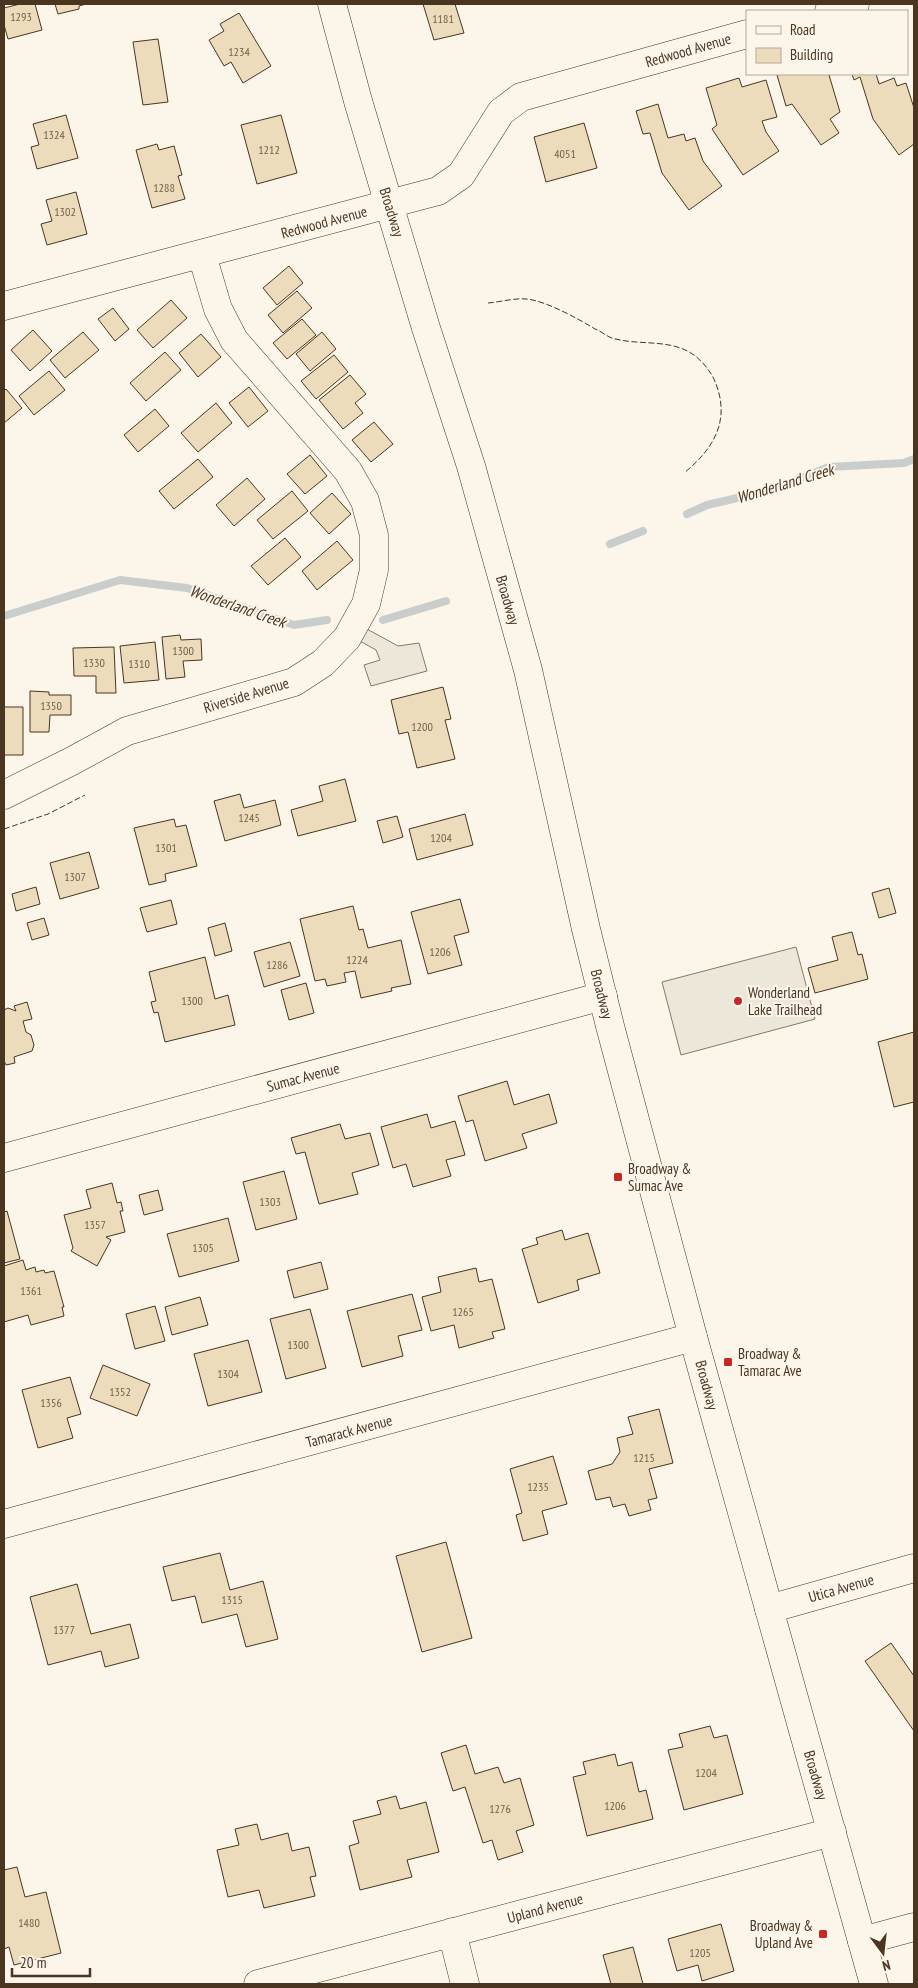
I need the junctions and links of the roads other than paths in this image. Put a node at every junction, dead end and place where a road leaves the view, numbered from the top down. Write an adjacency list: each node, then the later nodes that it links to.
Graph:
1 (332, 4): 5 (street, Broadway)
2 (855, 4): 3 (street)
3 (832, 10)
4 (746, 34): 5 (street, Redwood Avenue)
5 (390, 205): 6 (street, Redwood Avenue); 9 (street, Broadway)
6 (202, 255): 7 (street, Redwood Avenue); 8 (street, Riverside Avenue)
7 (4, 306)
8 (4, 794)
9 (603, 996): 10 (street, Sumac Avenue); 11 (street, Broadway)
10 (4, 1158)
11 (693, 1337): 12 (street, Tamarack Avenue); 14 (street, Broadway)
12 (4, 1524)
13 (914, 1568): 14 (street, Utica Avenue)
14 (768, 1609): 15 (street, Broadway)
15 (832, 1832): 17 (street, Upland Avenue); 18 (street, Broadway)
16 (914, 1927): 18 (street)
17 (452, 1932): 19 (street, Upland Avenue); 20 (street)
18 (862, 1941): 21 (street, Broadway)
19 (258, 1984)
20 (465, 1984)
21 (874, 1984)

